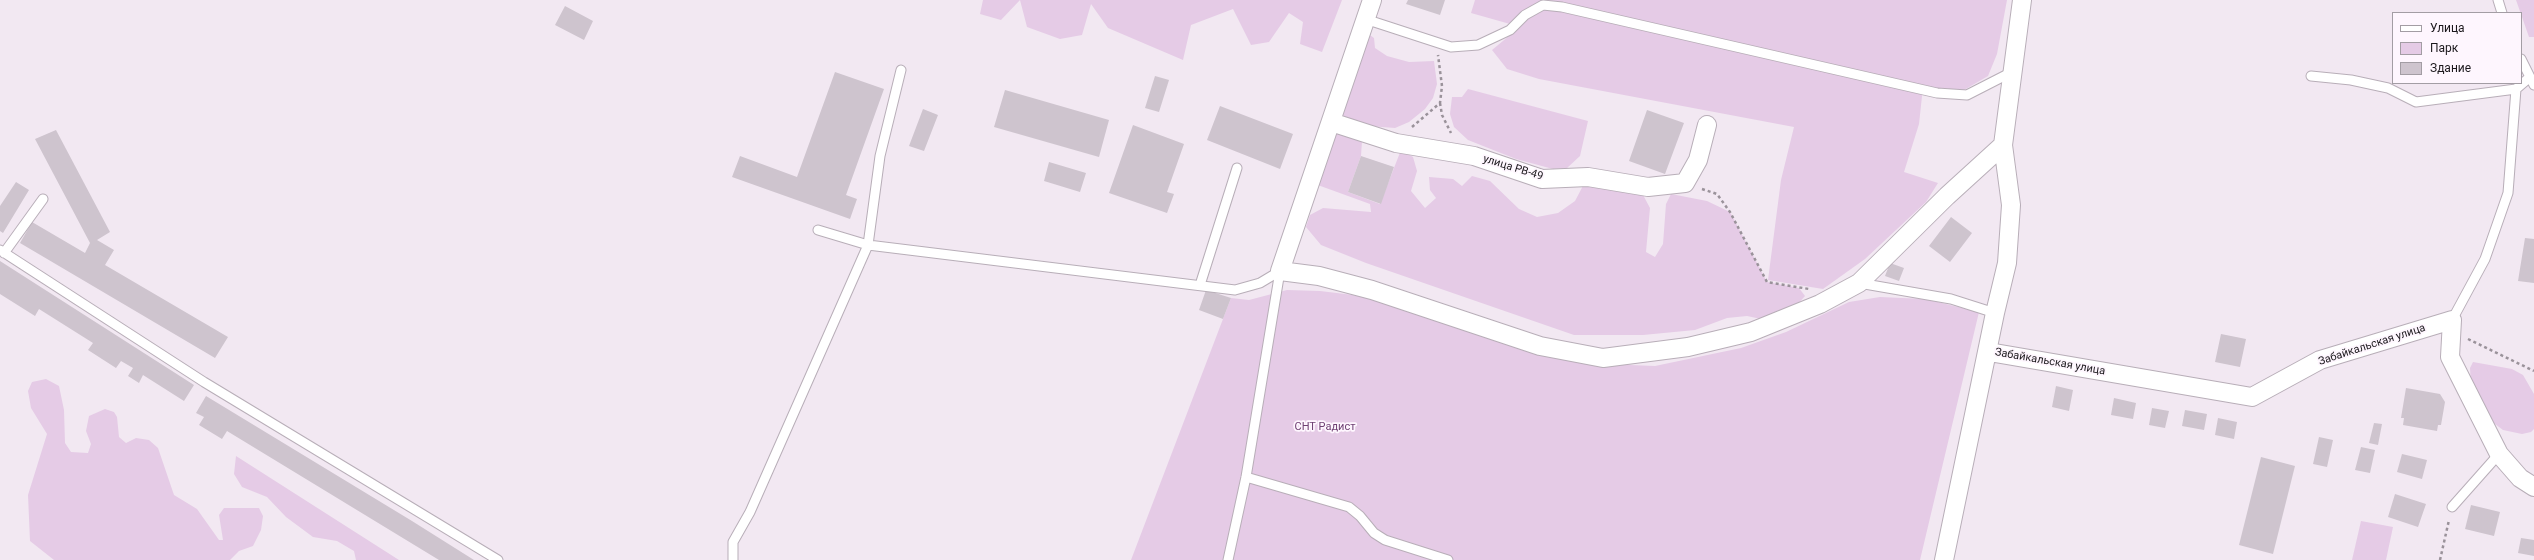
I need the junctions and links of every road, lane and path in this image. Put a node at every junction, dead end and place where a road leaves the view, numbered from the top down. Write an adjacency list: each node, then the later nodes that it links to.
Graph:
1 (1372, 0): 5 (street)
2 (2022, 0): 9 (street)
3 (2498, 0): 4 (lane)
4 (2502, 12)
5 (1366, 20): 6 (lane); 14 (street)
6 (1439, 43): 9 (lane); 13 (path)
7 (2522, 61): 11 (lane)
8 (901, 70): 23 (lane)
9 (2012, 72): 18 (street)
10 (2311, 76): 12 (lane)
11 (2532, 81): 12 (lane)
12 (2516, 89): 30 (lane)
13 (1440, 103): 16 (path); 17 (path)
14 (1331, 122): 20 (street, улица РВ-49); 25 (street)
15 (1707, 125): 20 (street)
16 (1407, 130)
17 (1453, 135)
18 (2003, 145): 26 (street); 29 (street)
19 (1237, 168): 27 (lane)
20 (1685, 182): 28 (path)
21 (43, 199): 24 (lane)
22 (818, 230): 23 (lane)
23 (868, 245): 27 (lane); 38 (lane)
24 (2, 251): 37 (lane)
25 (1280, 271): 27 (lane); 28 (street); 34 (lane)
26 (1859, 282): 28 (street); 29 (lane)
27 (1200, 285)
28 (1829, 299)
29 (1995, 312): 31 (street)
30 (2452, 320): 31 (street, Забайкальская улица); 32 (path); 33 (street)
31 (1988, 352): 41 (street)
32 (2534, 371)
33 (2499, 454): 35 (street); 36 (lane)
34 (1246, 477): 39 (lane); 40 (lane)
35 (2534, 487)
36 (2452, 507): 42 (path)
37 (498, 560)
38 (733, 560)
39 (1228, 560)
40 (1448, 560)
41 (1944, 560)
42 (2440, 560)

